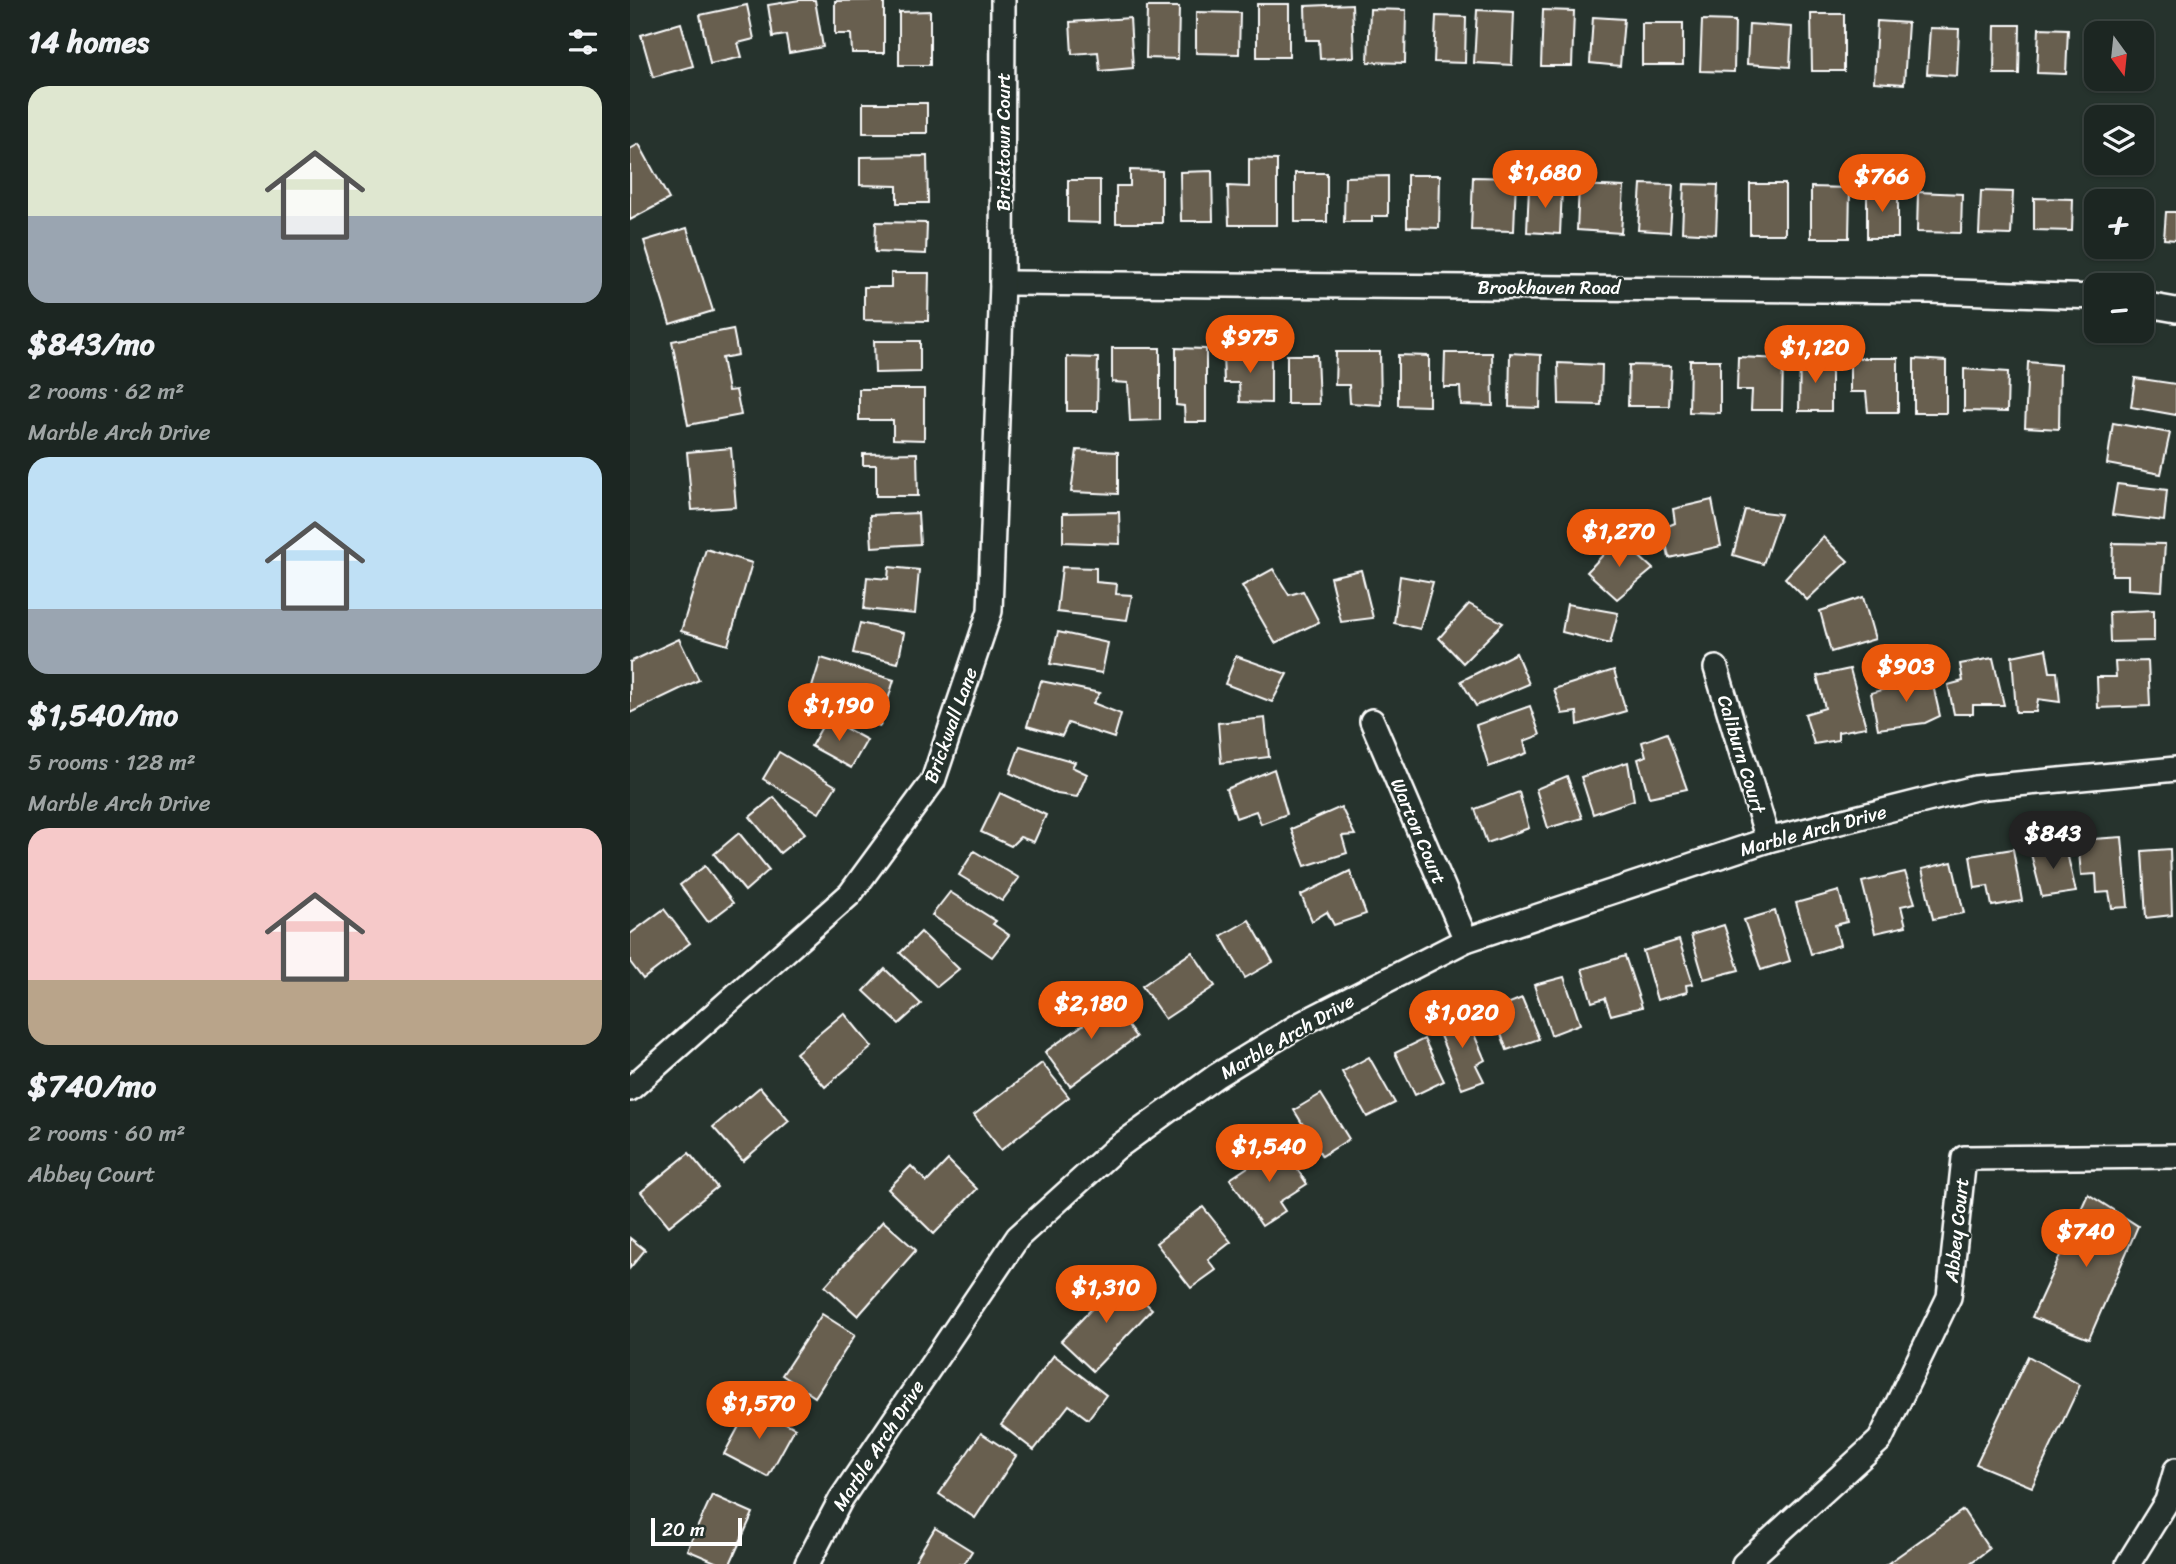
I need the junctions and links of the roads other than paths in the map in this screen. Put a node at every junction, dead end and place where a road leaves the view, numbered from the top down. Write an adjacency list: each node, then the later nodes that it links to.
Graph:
1 (1003, 0): 2 (street, Bricktown Court)
2 (1002, 283): 3 (street, Brookhaven Road); 11 (street, Brickwall Lane)
3 (2084, 296)
4 (2154, 306): 5 (street)
5 (2176, 310)
6 (1716, 668): 9 (street, Caliburn Court)
7 (1372, 721): 10 (street, Warton Court)
8 (2176, 769): 9 (street, Marble Arch Drive)
9 (1768, 840): 10 (street, Marble Arch Drive)
10 (1466, 940): 15 (street, Marble Arch Drive)
11 (630, 1089)
12 (2176, 1156): 16 (street, Abbey Court)
13 (2176, 1470): 14 (street)
14 (2171, 1504): 17 (street)
15 (807, 1564)
16 (1744, 1564)
17 (2128, 1564)

